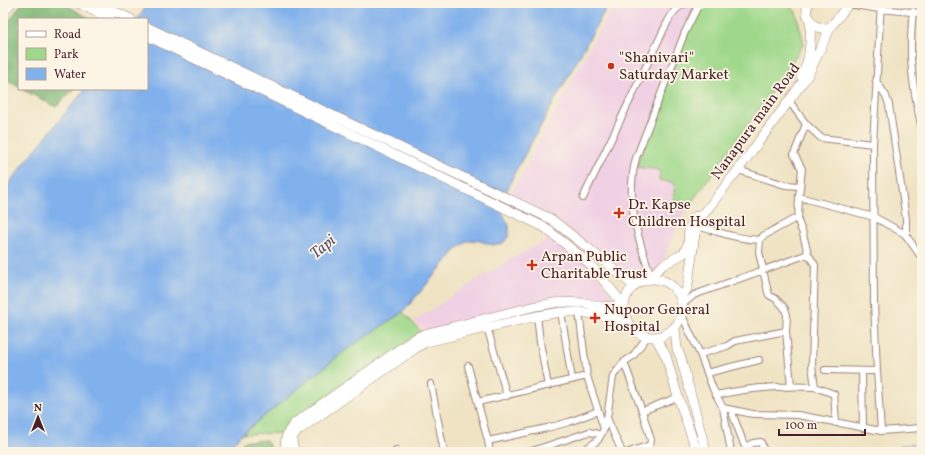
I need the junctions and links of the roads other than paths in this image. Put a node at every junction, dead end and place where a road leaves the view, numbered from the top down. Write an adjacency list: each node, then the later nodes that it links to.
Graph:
1 (11, 3): 10 (main road)
2 (78, 3): 12 (main road)
3 (97, 3): 13 (main road)
4 (688, 3): 26 (street)
5 (704, 3): 35 (street)
6 (809, 3): 14 (main road, Nanapura main Road)
7 (848, 4): 8 (street); 15 (main road, Nanapura main Road)
8 (880, 6): 9 (street); 18 (street)
9 (913, 11): 11 (street); 21 (street)
10 (3, 12)
11 (922, 13)
12 (109, 18)
13 (128, 18)
14 (810, 21): 15 (main road); 35 (main road, Nanapura main Road)
15 (831, 26): 19 (main road, Nanapura main Road)
16 (148, 27): 36 (main road)
17 (148, 36): 38 (main road)
18 (876, 82): 22 (street); 30 (street)
19 (789, 101): 20 (street); 23 (main road, Nanapura main Road)
20 (806, 124): 22 (street); 24 (street)
21 (922, 130)
22 (873, 144): 28 (street)
23 (738, 170): 24 (street); 29 (main road, Nanapura main Road)
24 (800, 186): 25 (street)
25 (799, 197): 27 (street); 28 (street)
26 (583, 198)
27 (798, 217): 31 (street); 32 (street)
28 (874, 217): 30 (street); 54 (street)
29 (697, 226): 31 (street); 37 (main road, Nanapura main Road)
30 (906, 236): 33 (street)
31 (760, 240): 34 (street)
32 (808, 254): 34 (street); 61 (street)
33 (922, 257)
34 (762, 270): 37 (street); 46 (street)
35 (650, 278): 36 (main road); 37 (main road)
36 (634, 286): 38 (main road)
37 (682, 301): 41 (main road)
38 (624, 305): 44 (main road); 79 (main road)
39 (561, 312): 40 (main road); 42 (main road); 57 (street)
40 (579, 312): 44 (main road); 56 (street)
41 (682, 315): 45 (main road); 48 (street)
42 (537, 316): 43 (main road); 59 (street)
43 (487, 327): 63 (street); 80 (main road)
44 (631, 327): 47 (main road)
45 (675, 329): 47 (main road); 88 (main road)
46 (786, 331): 48 (street); 60 (street)
47 (652, 337): 50 (street); 64 (main road)
48 (700, 354): 55 (street)
49 (759, 360): 55 (street)
50 (624, 362): 69 (street); 70 (street)
51 (468, 366): 65 (street)
52 (825, 370): 53 (street)
53 (862, 371): 54 (street); 72 (street)
54 (877, 371): 75 (street)
55 (707, 373): 62 (street)
56 (586, 376): 57 (street); 68 (street)
57 (572, 380): 59 (street)
58 (431, 384): 81 (street)
59 (548, 386): 63 (street)
60 (791, 386): 61 (street); 62 (street)
61 (815, 387): 71 (street)
62 (716, 395): 66 (street)
63 (507, 396): 65 (street)
64 (678, 397): 69 (street); 87 (main road)
65 (478, 402): 77 (street)
66 (723, 408): 67 (street); 89 (street)
67 (731, 410): 71 (street); 90 (street)
68 (598, 411): 74 (street); 77 (street)
69 (642, 411): 86 (street)
70 (607, 418): 74 (street); 85 (street)
71 (836, 423): 72 (street)
72 (863, 428): 75 (street)
73 (922, 428): 75 (street)
74 (604, 429): 76 (street)
75 (881, 431)
76 (601, 435): 83 (street); 84 (street)
77 (488, 441): 82 (street)
78 (922, 449): 91 (main road)
79 (287, 452)
80 (295, 452)
81 (444, 452)
82 (490, 452)
83 (528, 452)
84 (582, 452)
85 (622, 452)
86 (629, 452)
87 (697, 452)
88 (706, 452)
89 (731, 452)
90 (764, 452)
91 (904, 452)

